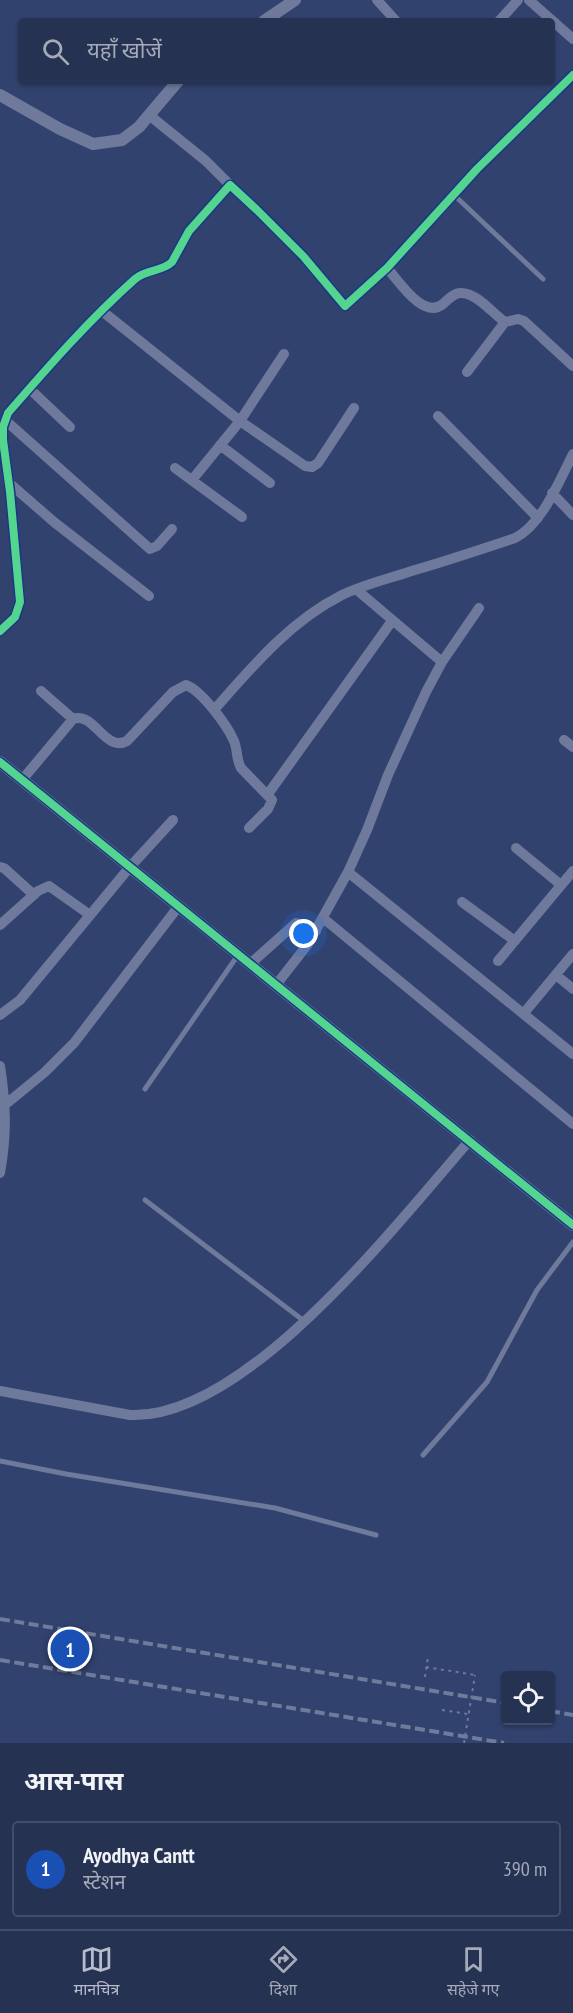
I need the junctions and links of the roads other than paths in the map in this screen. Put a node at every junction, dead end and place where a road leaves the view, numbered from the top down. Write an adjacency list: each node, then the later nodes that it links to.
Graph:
1 (295, 0): 5 (street)
2 (377, 0): 6 (street)
3 (518, 0): 7 (street)
4 (529, 0): 8 (street)
5 (268, 18)
6 (393, 18)
7 (502, 18)
8 (549, 18)
9 (555, 23): 10 (street)
10 (573, 39)
11 (573, 75): 16 (street)
12 (175, 84): 14 (street)
13 (0, 95): 14 (street)
14 (149, 115): 15 (street)
15 (230, 185): 17 (street); 19 (street)
16 (454, 195): 17 (street); 18 (lane)
17 (387, 268): 20 (street)
18 (543, 279)
19 (102, 311): 24 (street); 27 (street)
20 (505, 322): 22 (street); 23 (street)
21 (284, 354): 27 (street)
22 (573, 366)
23 (467, 372)
24 (30, 389): 28 (street); 29 (street)
25 (354, 408): 27 (street)
26 (438, 416): 39 (street)
27 (240, 422): 30 (street)
28 (3, 424): 34 (street); 40 (street)
29 (70, 427)
30 (220, 445): 33 (street); 35 (street)
31 (573, 454): 36 (street)
32 (176, 468): 33 (street)
33 (192, 480): 38 (street)
34 (9, 482): 42 (street); 45 (street)
35 (270, 483)
36 (552, 493): 37 (street); 39 (street)
37 (573, 515)
38 (242, 517)
39 (538, 518): 41 (street)
40 (172, 529)
41 (357, 590): 44 (street); 48 (street)
42 (149, 596)
43 (479, 608): 46 (street)
44 (392, 621): 46 (street); 52 (street)
45 (0, 631)
46 (442, 662): 59 (street)
47 (41, 690): 49 (street)
48 (214, 710): 49 (street); 52 (street)
49 (73, 719): 51 (street)
50 (0, 762): 51 (street)
51 (22, 780): 57 (street)
52 (268, 794): 54 (street)
53 (173, 820): 57 (street)
54 (249, 828)
55 (516, 848): 60 (street)
56 (0, 867): 61 (street)
57 (129, 868): 63 (street); 64 (street)
58 (573, 871): 60 (street)
59 (348, 873): 65 (street); 76 (street)
60 (561, 885): 68 (street)
61 (34, 896): 64 (street); 66 (street)
62 (462, 902): 68 (street)
63 (178, 907): 70 (street); 81 (street)
64 (90, 915): 77 (street)
65 (323, 918): 67 (street); 82 (street)
66 (0, 925)
67 (316, 931): 72 (street); 74 (street)
68 (515, 941): 71 (street)
69 (573, 954): 73 (street)
70 (238, 955): 72 (street); 80 (lane)
71 (498, 961)
72 (250, 964): 74 (street)
73 (556, 975): 75 (street); 76 (street)
74 (276, 985): 83 (street)
75 (573, 989)
76 (524, 1013): 78 (street)
77 (0, 1015)
78 (573, 1054)
79 (0, 1066): 81 (street)
80 (145, 1089)
81 (3, 1107): 84 (street)
82 (573, 1124)
83 (470, 1140): 86 (street); 88 (street)
84 (0, 1173)
85 (145, 1200): 88 (lane)
86 (573, 1225)
87 (573, 1242): 90 (lane)
88 (304, 1321): 89 (street)
89 (0, 1391)
90 (423, 1455)
91 (0, 1461): 92 (lane)
92 (376, 1535)

